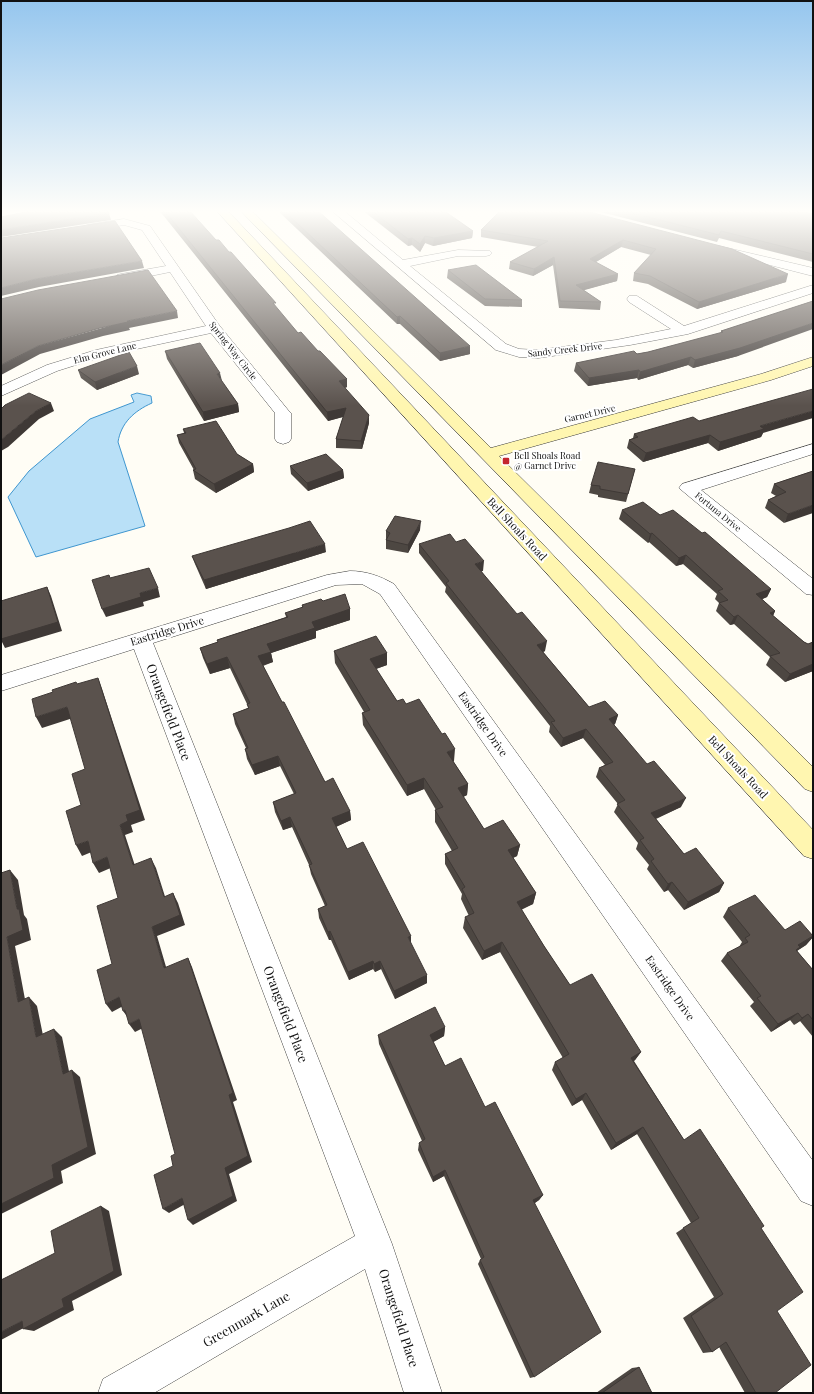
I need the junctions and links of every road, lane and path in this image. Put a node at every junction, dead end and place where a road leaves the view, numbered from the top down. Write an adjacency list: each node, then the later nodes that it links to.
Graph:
1 (136, 275): 6 (street)
2 (178, 275): 9 (street, Spring Way Circle)
3 (281, 275): 20 (main road, Bell Shoals Road)
4 (310, 275): 14 (main road)
5 (414, 275): 10 (street, Sandy Creek Drive)
6 (110, 280)
7 (813, 289): 10 (street, Sandy Creek Drive)
8 (633, 299): 10 (street)
9 (214, 328): 12 (street, Elm Grove Lane); 13 (street, Spring Way Circle)
10 (683, 330)
11 (813, 361): 14 (main road, Garnet Drive)
12 (1, 392)
13 (284, 439)
14 (483, 449): 19 (main road)
15 (813, 449): 16 (street, Fortuna Drive)
16 (813, 589)
17 (141, 639): 18 (street, Eastridge Drive); 21 (street, Eastridge Drive); 22 (street, Orangefield Place)
18 (1, 683)
19 (813, 782)
20 (813, 848)
21 (813, 1189)
22 (375, 1244): 23 (street, Greenmark Lane); 24 (street, Orangefield Place)
23 (117, 1393)
24 (423, 1393)

